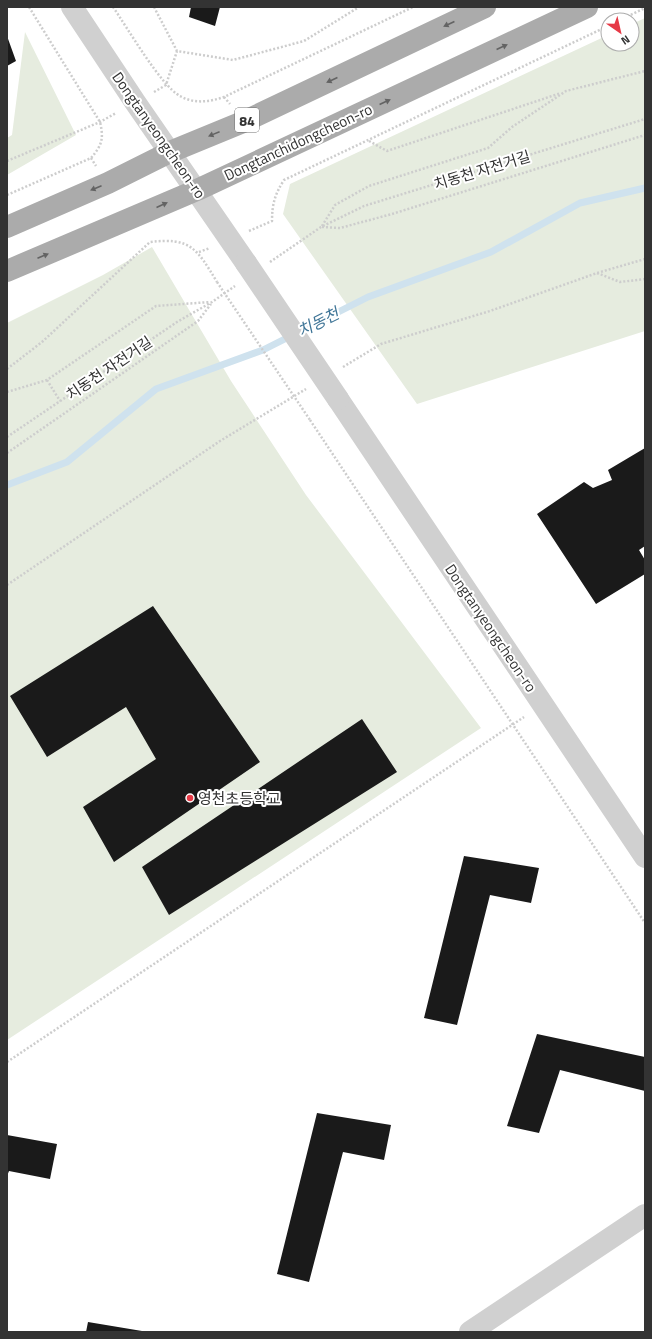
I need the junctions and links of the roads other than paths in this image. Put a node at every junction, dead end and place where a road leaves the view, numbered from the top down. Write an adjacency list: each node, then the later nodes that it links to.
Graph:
1 (72, 7): 4 (street, Dongtanyeongcheon-ro)
2 (485, 7): 4 (main road, 84, one-way to 4)
3 (587, 7): 5 (main road, Dongtanchidongcheon-ro, one-way to 3)
4 (170, 152): 5 (street, Dongtanyeongcheon-ro); 6 (main road, 84, one-way to 6)
5 (198, 190): 7 (main road, Dongtanchidongcheon-ro, one-way to 5); 8 (street, Dongtanyeongcheon-ro, bridge)
6 (7, 227)
7 (7, 271)
8 (645, 857)
9 (645, 1215): 10 (street)
10 (470, 1332)

